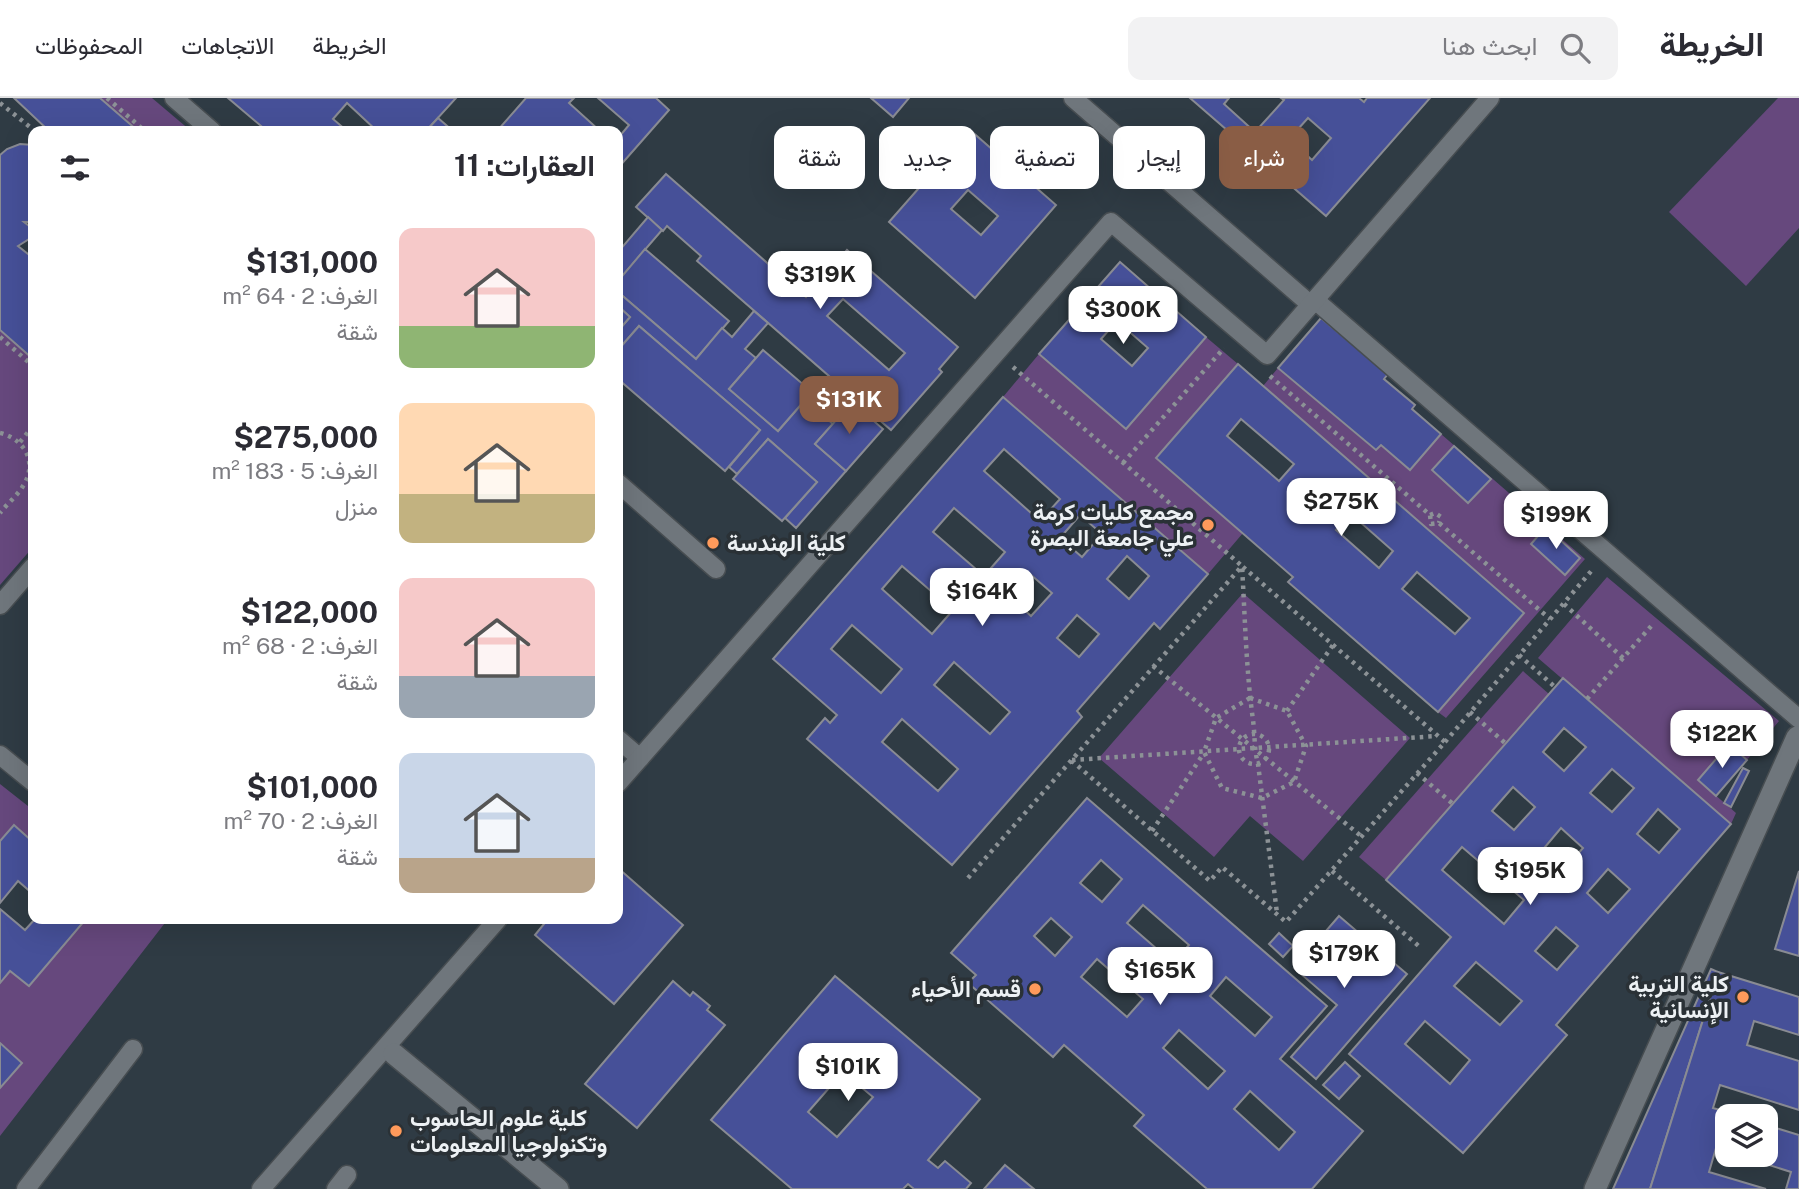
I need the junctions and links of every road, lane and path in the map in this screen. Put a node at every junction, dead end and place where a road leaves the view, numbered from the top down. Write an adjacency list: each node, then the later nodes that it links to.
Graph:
1 (8, 98): 6 (path)
2 (107, 98): 8 (path)
3 (174, 98): 9 (lane)
4 (1073, 98): 10 (lane)
5 (1485, 100): 10 (lane)
6 (1, 104): 7 (path)
7 (29, 126)
8 (139, 126)
9 (206, 126)
10 (1313, 302): 14 (lane); 24 (lane)
11 (1239, 331): 13 (lane); 14 (lane); 19 (path)
12 (0, 337): 15 (path)
13 (996, 352): 19 (path); 55 (lane)
14 (1267, 355): 22 (path)
15 (28, 362)
16 (28, 432): 18 (path)
17 (0, 433): 18 (path)
18 (20, 442): 21 (path)
19 (1123, 463): 25 (path)
20 (623, 488): 26 (lane)
21 (0, 513)
22 (1430, 515): 23 (path); 23 (path)
23 (1439, 523): 30 (path)
24 (1608, 553): 28 (path); 42 (lane)
25 (1242, 566): 32 (path); 35 (path); 37 (path)
26 (716, 569)
27 (28, 573): 29 (lane)
28 (1564, 604): 30 (path); 34 (path)
29 (0, 605)
30 (1550, 620): 33 (path)
31 (1653, 624): 34 (path)
32 (1333, 645): 39 (path); 44 (path)
33 (1520, 655): 36 (path); 40 (path)
34 (1623, 658): 38 (path)
35 (1153, 666): 41 (path); 57 (path)
36 (1555, 687)
37 (1250, 698): 39 (path); 41 (path); 43 (path)
38 (1587, 699)
39 (1287, 711): 49 (path)
40 (1470, 712): 46 (path); 48 (path)
41 (1216, 718): 45 (path); 53 (path)
42 (1798, 729): 77 (street)
43 (1255, 735): 45 (path); 50 (path); 51 (path)
44 (1437, 736): 46 (path); 49 (path)
45 (1242, 739): 51 (path); 52 (path)
46 (1444, 742): 59 (path)
47 (623, 743): 55 (lane)
48 (1506, 743)
49 (1306, 746): 50 (path); 62 (path)
50 (1269, 748): 51 (path); 56 (path)
51 (1254, 749): 52 (path); 56 (path); 58 (path)
52 (1239, 750): 53 (path); 58 (path)
53 (1204, 752): 57 (path); 63 (path); 65 (path)
54 (0, 755): 61 (lane)
55 (640, 758): 60 (lane)
56 (1265, 758): 58 (path); 62 (path)
57 (1071, 760): 65 (path); 68 (path)
58 (1258, 764): 63 (path)
59 (1417, 773): 64 (path); 66 (path)
60 (623, 775)
61 (28, 778)
62 (1294, 782): 63 (path); 66 (path)
63 (1262, 798): 69 (path)
64 (1453, 804)
65 (1152, 831): 69 (path)
66 (1362, 836): 67 (path)
67 (1332, 871): 69 (path); 71 (path)
68 (968, 878)
69 (1277, 914)
70 (494, 924): 75 (lane)
71 (1421, 948)
72 (133, 1049): 74 (lane)
73 (394, 1054): 76 (street)
74 (26, 1189)
75 (261, 1189)
76 (558, 1189)
77 (1595, 1189)

